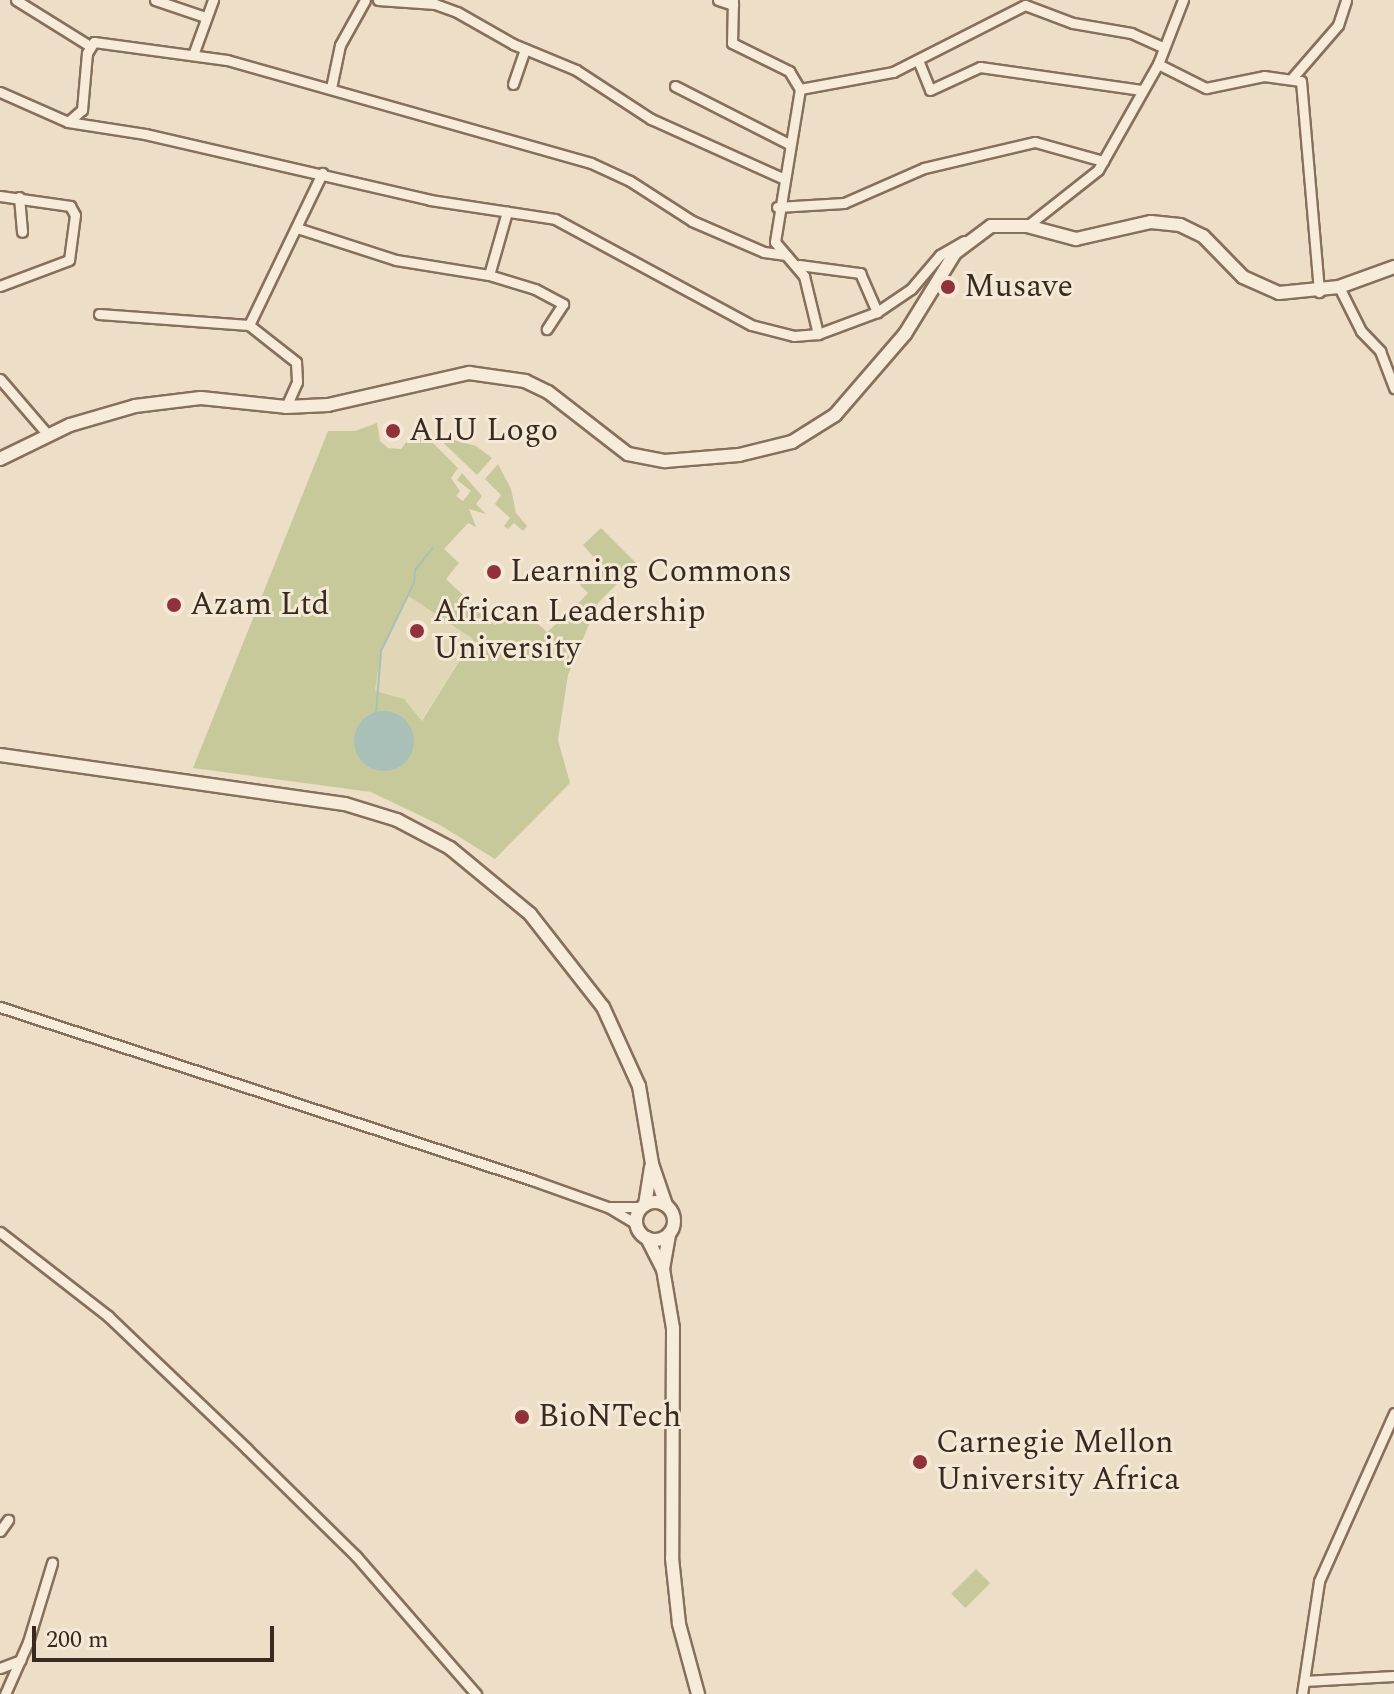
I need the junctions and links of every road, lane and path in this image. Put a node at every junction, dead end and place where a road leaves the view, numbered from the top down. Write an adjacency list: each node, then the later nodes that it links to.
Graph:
1 (16, 0): 12 (street)
2 (155, 0): 11 (street)
3 (213, 0): 11 (street)
4 (365, 0): 21 (street)
5 (378, 0): 14 (street)
6 (718, 0): 9 (street)
7 (1183, 0): 13 (street)
8 (1346, 0): 18 (street)
9 (733, 2): 22 (street)
10 (1036, 3): 13 (street); 16 (street)
11 (205, 17): 15 (street)
12 (90, 46): 15 (street); 25 (street)
13 (1164, 48): 17 (street)
14 (525, 49): 19 (street); 29 (street)
15 (193, 55): 21 (street)
16 (918, 60): 22 (street); 23 (street)
17 (1158, 64): 18 (street); 23 (street)
18 (1293, 77): 44 (street)
19 (513, 84)
20 (675, 86): 26 (street)
21 (331, 88): 38 (street)
22 (800, 89): 26 (street)
23 (1141, 90): 27 (street)
24 (0, 92): 25 (street)
25 (68, 122): 28 (street)
26 (789, 144): 29 (street)
27 (1103, 161): 32 (street); 34 (street)
28 (322, 173): 33 (street); 35 (street)
29 (782, 178): 32 (street)
30 (0, 196): 31 (street)
31 (19, 197): 36 (street); 42 (street)
32 (777, 207): 38 (street)
33 (507, 212): 41 (street); 49 (street)
34 (1027, 226): 37 (main road); 44 (main road)
35 (297, 228): 41 (street); 47 (street)
36 (22, 232)
37 (964, 241): 45 (street); 52 (main road)
38 (786, 255): 39 (street)
39 (799, 265): 45 (street); 49 (street)
40 (1394, 267): 43 (main road)
41 (489, 275): 48 (street)
42 (0, 286)
43 (1339, 287): 44 (main road); 51 (street)
44 (1319, 292)
45 (877, 312): 49 (street)
46 (99, 314): 47 (street)
47 (249, 325): 52 (street)
48 (547, 329)
49 (818, 334)
50 (0, 380): 53 (street)
51 (1394, 388)
52 (286, 407): 53 (main road)
53 (49, 436): 54 (main road)
54 (0, 459)
55 (0, 755): 57 (main road)
56 (0, 1007): 60 (street)
57 (652, 1164): 58 (main road); 59 (main road)
58 (666, 1205): 59 (main road); 63 (main road)
59 (643, 1206): 60 (street); 61 (main road)
60 (608, 1207): 61 (street)
61 (636, 1224): 64 (main road)
62 (0, 1232): 75 (street)
63 (669, 1234): 64 (main road); 65 (main road)
64 (647, 1238): 65 (main road)
65 (663, 1269): 76 (main road)
66 (1394, 1413): 73 (street)
67 (8, 1520): 68 (street)
68 (0, 1531)
69 (52, 1563): 70 (street)
70 (21, 1660): 71 (street); 74 (street)
71 (0, 1668)
72 (1394, 1676): 73 (street)
73 (1304, 1681): 77 (street)
74 (5, 1694)
75 (476, 1694)
76 (698, 1694)
77 (1302, 1694)

